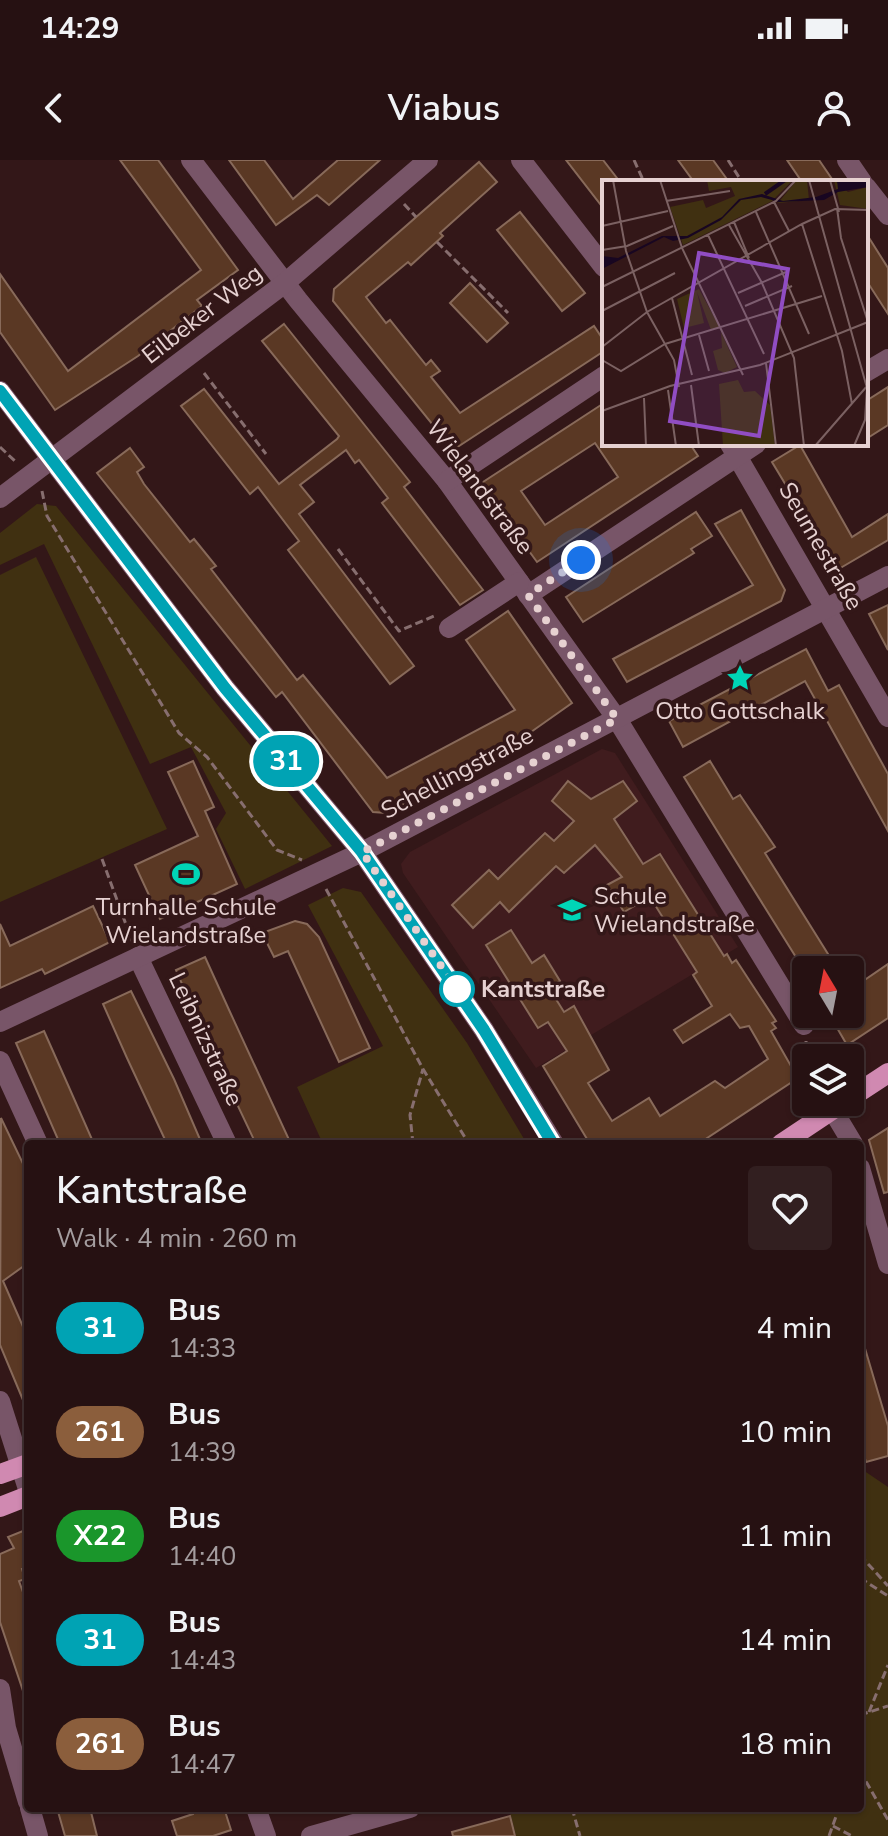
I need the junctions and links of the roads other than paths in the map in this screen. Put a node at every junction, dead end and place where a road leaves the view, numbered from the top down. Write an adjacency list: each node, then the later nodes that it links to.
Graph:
1 (191, 160): 9 (street, Wielandstraße)
2 (428, 160): 9 (street, Eilbeker Weg)
3 (521, 160): 8 (street)
4 (847, 160): 5 (street)
5 (860, 180)
6 (868, 193): 7 (street)
7 (888, 215)
8 (602, 264)
9 (285, 283): 15 (street, Eilbeker Weg); 16 (street, Wielandstraße)
10 (888, 359): 11 (street)
11 (868, 371)
12 (602, 377): 16 (street)
13 (0, 391): 15 (street)
14 (734, 450): 19 (street); 20 (street, Seumestraße)
15 (52, 461): 17 (street, Eilbeker Weg); 24 (street)
16 (447, 481): 19 (street, Wielandstraße)
17 (0, 498)
18 (888, 576): 20 (street, Schellingstraße)
19 (524, 589): 21 (street); 23 (street, Wielandstraße)
20 (827, 609): 22 (street, Seumestraße); 23 (street, Schellingstraße)
21 (449, 628)
22 (888, 717)
23 (617, 719): 24 (street, Schellingstraße); 26 (street, Wielandstraße)
24 (362, 852): 25 (street, Schellingstraße); 35 (street)
25 (138, 957): 27 (street, Schellingstraße); 34 (street, Leibnizstraße)
26 (792, 1005)
27 (0, 1022)
28 (0, 1061): 33 (street)
29 (888, 1073): 30 (main road)
30 (864, 1089)
31 (823, 1116): 36 (main road)
32 (842, 1116): 37 (street)
33 (36, 1140)
34 (225, 1140)
35 (552, 1140)
36 (787, 1140)
37 (851, 1140)
38 (864, 1198): 39 (street)
39 (868, 1229): 40 (street)
40 (888, 1264)
41 (0, 1401): 42 (street)
42 (24, 1465): 43 (main road)
43 (0, 1474)
44 (24, 1498): 45 (main road)
45 (0, 1507)
46 (0, 1689): 47 (street)
47 (24, 1789)
48 (31, 1812): 51 (street)
49 (257, 1812): 52 (street)
50 (396, 1812): 53 (street)
51 (38, 1836)
52 (266, 1836)
53 (311, 1836)

